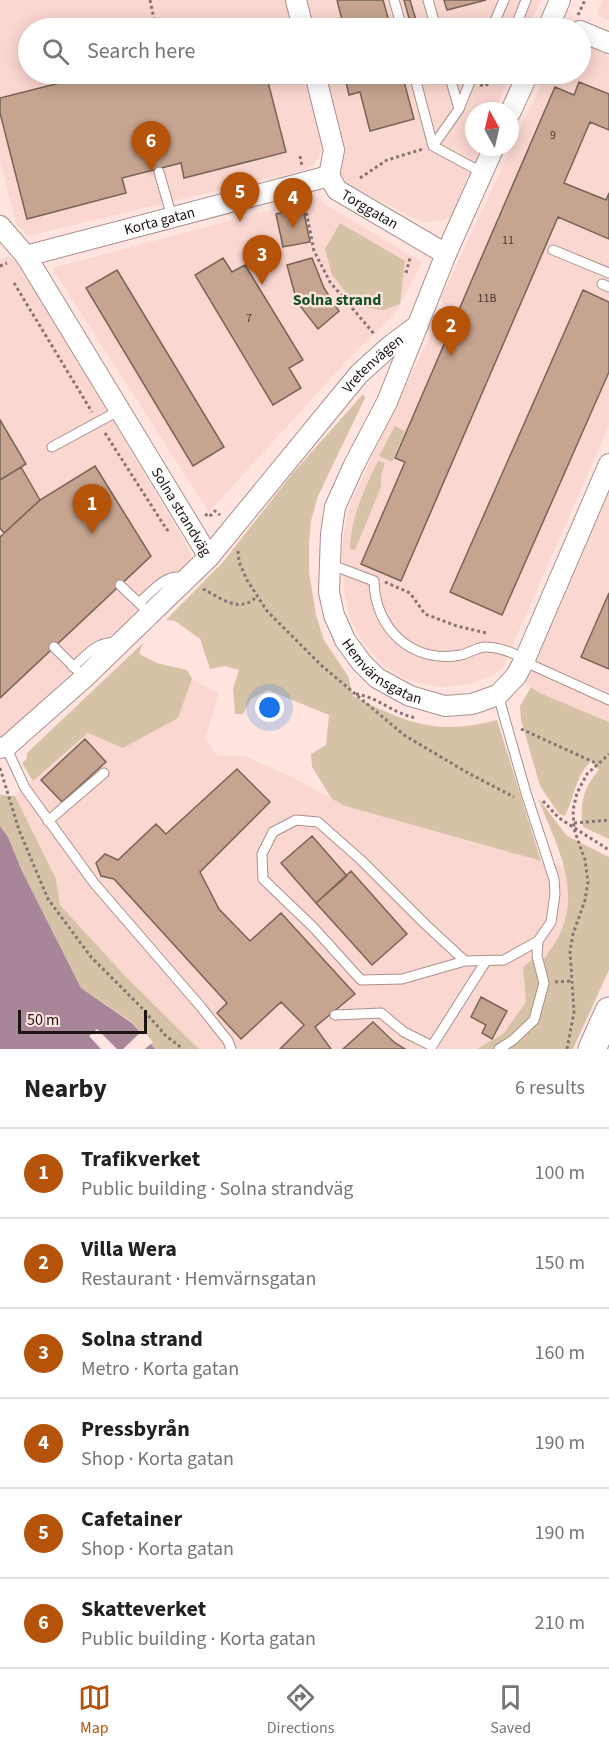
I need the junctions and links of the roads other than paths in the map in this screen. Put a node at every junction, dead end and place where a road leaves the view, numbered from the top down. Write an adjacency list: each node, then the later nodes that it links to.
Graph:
1 (296, 0): 6 (street)
2 (394, 0): 7 (lane)
3 (428, 0): 8 (lane)
4 (504, 0): 9 (lane)
5 (526, 0): 10 (lane)
6 (300, 18)
7 (399, 18)
8 (433, 18)
9 (496, 18)
10 (519, 18)
11 (591, 36): 12 (street)
12 (609, 43)
13 (318, 84): 24 (street, Torggatan)
14 (417, 84): 20 (lane)
15 (452, 84): 19 (lane)
16 (469, 84): 19 (lane)
17 (521, 84): 18 (street)
18 (514, 102)
19 (459, 109): 20 (lane)
20 (433, 146): 23 (lane)
21 (491, 156): 23 (street, Vretenvägen)
22 (159, 172): 25 (lane)
23 (483, 173): 28 (street, Vretenvägen)
24 (329, 176): 25 (street, Korta gatan); 28 (street, Torggatan)
25 (172, 217): 29 (street, Korta gatan)
26 (0, 226): 29 (street, Solna strandväg)
27 (553, 250): 30 (lane)
28 (446, 254): 31 (street, Vretenvägen)
29 (26, 256): 32 (street, Solna strandväg)
30 (609, 273)
31 (418, 325): 35 (street, Vretenvägen); 36 (street, Hemvärnsgatan)
32 (120, 410): 33 (lane); 35 (street, Solna strandväg)
33 (52, 447)
34 (609, 464): 40 (street)
35 (209, 557): 38 (street, Solna strandväg)
36 (329, 564): 40 (lane); 42 (street, Hemvärnsgatan)
37 (120, 585): 38 (lane)
38 (144, 609): 41 (street, Solna strandväg)
39 (54, 647): 41 (lane)
40 (525, 659): 42 (street); 43 (lane)
41 (79, 672): 44 (street, Solna strandväg)
42 (498, 695): 47 (lane)
43 (609, 700)
44 (3, 748): 46 (lane)
45 (104, 773): 46 (lane)
46 (48, 820): 52 (lane)
47 (538, 940): 49 (lane); 53 (lane)
48 (465, 961): 48 (lane); 49 (lane)
49 (486, 961): 51 (lane)
50 (609, 1011): 54 (main road)
51 (335, 1015)
52 (231, 1049)
53 (499, 1049)
54 (592, 1049)

